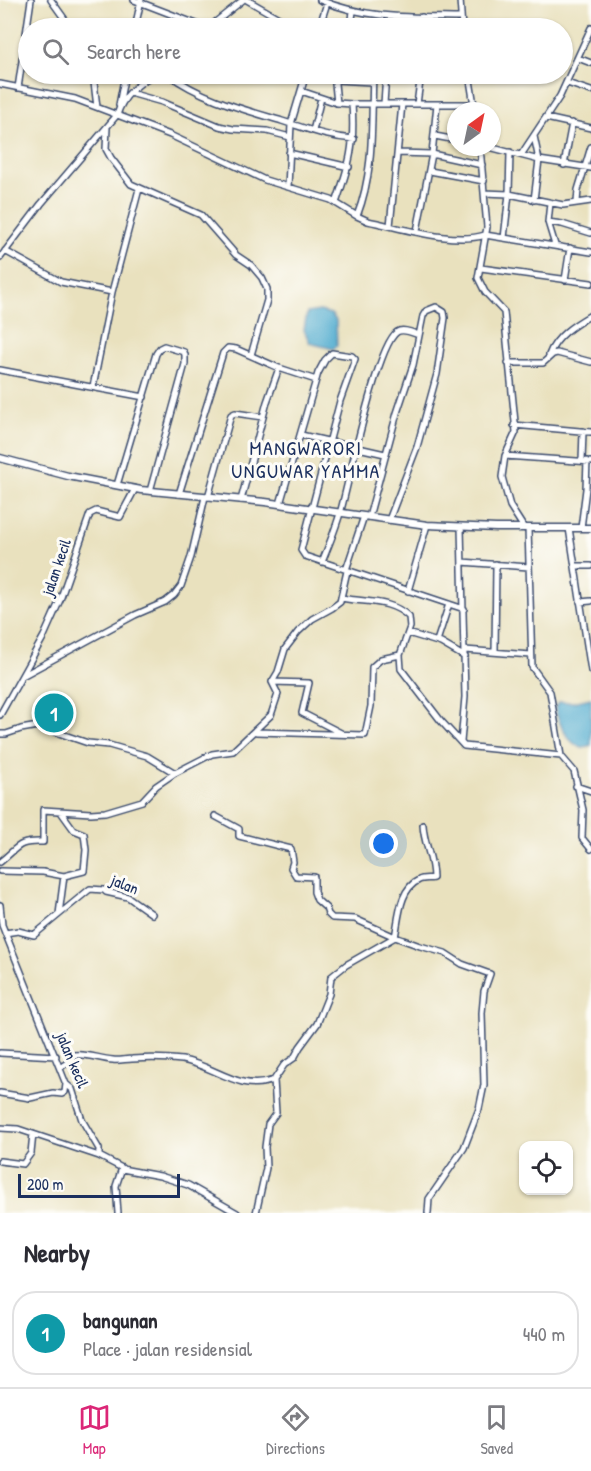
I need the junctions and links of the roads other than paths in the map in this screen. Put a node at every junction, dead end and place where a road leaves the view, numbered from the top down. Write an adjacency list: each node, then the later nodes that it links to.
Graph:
1 (31, 0): 10 (street)
2 (51, 0): 11 (street)
3 (245, 0): 14 (street); 15 (street)
4 (320, 0): 7 (street)
5 (460, 0): 19 (street)
6 (138, 1): 12 (street); 13 (street)
7 (327, 3): 8 (street); 16 (street)
8 (353, 11): 9 (street); 17 (street)
9 (396, 17): 18 (street)
10 (28, 18)
11 (64, 18)
12 (136, 18)
13 (181, 18)
14 (221, 18)
15 (276, 18)
16 (322, 18)
17 (352, 18)
18 (422, 18): 19 (street)
19 (461, 18)
20 (591, 28): 21 (street)
21 (578, 58): 22 (street); 23 (street)
22 (591, 63)
23 (573, 69)
24 (0, 84): 38 (street)
25 (19, 84): 38 (street)
26 (94, 84): 52 (street)
27 (123, 84): 53 (street)
28 (141, 84): 41 (street)
29 (186, 84): 56 (street)
30 (302, 84): 39 (street)
31 (336, 84): 44 (street)
32 (372, 84): 46 (street)
33 (385, 84): 47 (street)
34 (420, 84): 49 (street)
35 (471, 84): 43 (street)
36 (566, 84): 54 (street)
37 (572, 84): 40 (street)
38 (18, 88): 52 (street)
39 (300, 91): 42 (street); 56 (street)
40 (591, 92)
41 (129, 93): 53 (street); 62 (street)
42 (321, 98): 44 (street); 59 (street)
43 (474, 102)
44 (337, 103): 45 (street)
45 (352, 104): 46 (street); 64 (street)
46 (371, 104): 47 (street); 89 (street)
47 (384, 104): 48 (street)
48 (402, 104): 49 (street); 69 (street)
49 (417, 104): 50 (street)
50 (437, 104): 51 (street); 61 (street)
51 (447, 104)
52 (97, 107): 53 (street)
53 (117, 115): 57 (street); 80 (street)
54 (546, 118): 55 (street); 60 (street)
55 (572, 123): 58 (street); 75 (street)
56 (291, 124): 59 (street); 62 (street)
57 (107, 128): 81 (street); 98 (street)
58 (591, 128)
59 (313, 131): 64 (street)
60 (534, 135): 71 (street); 73 (street)
61 (435, 136): 63 (street); 70 (street)
62 (290, 137): 68 (street)
63 (447, 138)
64 (354, 139): 76 (street)
65 (591, 147): 77 (street)
66 (501, 150): 67 (street)
67 (510, 152): 71 (street); 83 (street)
68 (289, 153): 76 (street); 80 (street)
69 (398, 153): 70 (street); 91 (street)
70 (432, 154): 74 (street); 78 (street)
71 (521, 155): 73 (street)
72 (481, 156): 74 (street)
73 (539, 160): 75 (street); 84 (street)
74 (482, 165): 79 (street)
75 (564, 165): 77 (street)
76 (349, 167): 86 (street)
77 (588, 168): 87 (street)
78 (430, 171): 79 (street); 92 (street)
79 (484, 181): 82 (street)
80 (288, 187): 86 (street)
81 (139, 189): 104 (street); 107 (street)
82 (484, 193): 83 (street); 94 (street)
83 (509, 194): 84 (street); 95 (street)
84 (534, 200): 88 (street)
85 (591, 201): 87 (street)
86 (336, 202): 89 (street)
87 (577, 202): 88 (street)
88 (550, 203): 90 (street)
89 (357, 216): 91 (street)
90 (548, 222): 93 (street); 96 (street)
91 (390, 226): 92 (street)
92 (417, 231): 94 (street)
93 (591, 233)
94 (485, 235): 95 (street); 101 (street)
95 (504, 238): 96 (street)
96 (555, 245): 97 (street)
97 (570, 248): 99 (street); 102 (street)
98 (5, 251): 100 (street); 104 (street)
99 (591, 252)
100 (0, 258)
101 (481, 268): 102 (street); 110 (street)
102 (565, 280): 103 (street)
103 (591, 284)
104 (112, 292): 114 (street)
105 (591, 315): 108 (street)
106 (419, 335): 122 (street); 123 (street); 138 (street)
107 (251, 356): 111 (street); 131 (street)
108 (549, 357): 109 (street); 110 (street)
109 (591, 362)
110 (508, 363): 117 (street)
111 (279, 368): 113 (street); 116 (street)
112 (0, 370): 114 (street)
113 (316, 380): 120 (street); 121 (street)
114 (93, 387): 115 (street)
115 (144, 397): 127 (street); 130 (street)
116 (263, 417): 132 (street); 133 (street)
117 (514, 425): 118 (street); 124 (street)
118 (584, 431): 119 (street); 126 (street)
119 (591, 432)
120 (301, 435): 121 (street); 134 (street)
121 (330, 440): 122 (street); 135 (street)
122 (357, 446): 123 (street); 136 (street)
123 (385, 454): 137 (street)
124 (505, 456): 126 (street); 141 (street)
125 (0, 458): 127 (street)
126 (587, 461): 129 (street)
127 (117, 485): 128 (street)
128 (135, 489): 130 (street); 165 (street, jalan kecil)
129 (588, 489): 143 (street)
130 (150, 491): 131 (street)
131 (179, 494): 132 (street)
132 (207, 497): 133 (street); 165 (street)
133 (241, 500): 134 (street)
134 (280, 504): 135 (street)
135 (311, 508): 136 (street); 145 (street)
136 (340, 513): 137 (street); 145 (street)
137 (366, 517): 138 (street); 151 (street)
138 (388, 520): 139 (street)
139 (427, 525): 140 (street); 152 (street)
140 (460, 527): 141 (street); 146 (street)
141 (526, 528): 142 (street); 150 (street)
142 (569, 528): 143 (street); 148 (street)
143 (581, 528): 144 (street)
144 (591, 528)
145 (322, 562): 151 (street)
146 (462, 562): 147 (street); 157 (street)
147 (496, 564): 150 (street); 160 (street)
148 (575, 566): 149 (street); 155 (street)
149 (591, 566)
150 (529, 567): 163 (street)
151 (346, 570): 152 (street); 153 (street)
152 (408, 591): 156 (street)
153 (342, 598): 158 (street); 166 (street)
154 (591, 601): 155 (street)
155 (580, 602): 164 (street)
156 (449, 604): 157 (street); 159 (street)
157 (464, 609): 161 (street)
158 (408, 633): 159 (street); 162 (street)
159 (437, 641): 161 (street)
160 (495, 652): 161 (street); 163 (street)
161 (465, 653): 171 (street)
162 (400, 655): 170 (street); 171 (street)
163 (531, 655): 172 (street)
164 (591, 671)
165 (23, 675): 167 (street, jalan kecil)
166 (272, 682): 168 (street); 170 (street)
167 (0, 715)
168 (256, 732): 170 (street); 173 (street)
169 (0, 734): 173 (street)
170 (342, 734)
171 (461, 742): 172 (street)
172 (561, 756): 174 (street)
173 (175, 773): 176 (street)
174 (576, 786): 175 (street); 179 (street)
175 (591, 791)
176 (61, 812): 180 (street); 182 (street)
177 (215, 816): 187 (street)
178 (423, 825): 187 (street)
179 (591, 849)
180 (0, 862)
181 (0, 871): 182 (street)
182 (64, 876): 185 (street)
183 (0, 905): 186 (street, jalan kecil)
184 (152, 914): 185 (street, jalan)
185 (59, 915): 186 (street, jalan)
186 (6, 933): 189 (street, jalan kecil)
187 (395, 937): 192 (street); 203 (street)
188 (2, 1054): 189 (street); 190 (street)
189 (56, 1056): 191 (street, jalan kecil)
190 (0, 1062)
191 (61, 1067): 192 (street); 193 (street, jalan kecil)
192 (274, 1080): 202 (street)
193 (66, 1084): 194 (street); 197 (street, jalan kecil)
194 (0, 1093)
195 (0, 1128): 196 (street)
196 (33, 1134): 197 (street); 198 (street)
197 (99, 1156): 199 (street)
198 (0, 1161)
199 (123, 1169): 200 (street); 201 (street)
200 (118, 1213)
201 (237, 1213)
202 (256, 1213)
203 (428, 1213)

